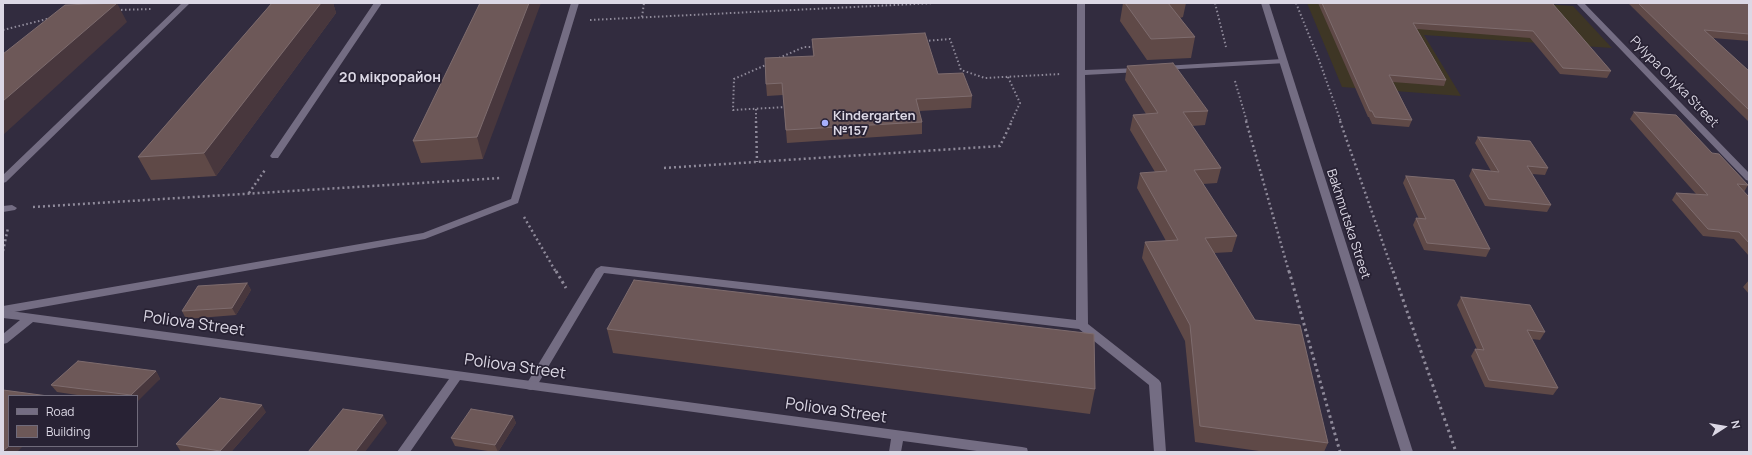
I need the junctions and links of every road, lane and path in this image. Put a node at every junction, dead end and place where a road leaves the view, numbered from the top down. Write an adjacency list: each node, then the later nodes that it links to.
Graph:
1 (95, 3): 12 (path); 13 (path)
2 (378, 3): 29 (street)
3 (575, 3): 17 (street)
4 (644, 3): 16 (path)
5 (934, 3): 16 (path)
6 (1081, 3): 25 (street)
7 (1215, 3): 24 (path)
8 (1265, 3): 22 (street, Bakhmutska Street)
9 (1296, 3): 53 (path)
10 (1580, 3): 33 (street, Pylypa Orlyka Street)
11 (183, 5): 14 (path); 34 (street)
12 (89, 6)
13 (100, 6)
14 (110, 11)
15 (56, 16): 18 (path)
16 (642, 17): 17 (path)
17 (569, 21): 32 (street)
18 (3, 30)
19 (919, 41): 26 (path)
20 (819, 46): 21 (path)
21 (776, 60)
22 (1283, 61): 24 (street); 52 (street, Bakhmutska Street)
23 (769, 63): 28 (path)
24 (1231, 65): 25 (street); 51 (path)
25 (1081, 73): 26 (path); 42 (street)
26 (1008, 77): 30 (path)
27 (792, 107): 28 (path)
28 (756, 109): 30 (path)
29 (275, 156): 35 (path)
30 (757, 162): 31 (path)
31 (664, 168)
32 (522, 176): 35 (path); 36 (street)
33 (1749, 178)
34 (3, 180)
35 (249, 193): 37 (path)
36 (515, 201): 38 (path); 39 (street)
37 (8, 208)
38 (578, 308): 42 (street); 45 (street)
39 (3, 310)
40 (3, 314): 41 (street, Poliova Street)
41 (30, 318): 43 (street); 44 (street, Poliova Street)
42 (1082, 325): 50 (street)
43 (3, 340)
44 (457, 376): 45 (street, Poliova Street); 47 (street)
45 (531, 386): 46 (street, Poliova Street)
46 (898, 435): 48 (street); 49 (street, Poliova Street)
47 (403, 452)
48 (895, 452)
49 (1022, 452)
50 (1160, 452)
51 (1340, 452)
52 (1407, 452)
53 (1456, 452)

